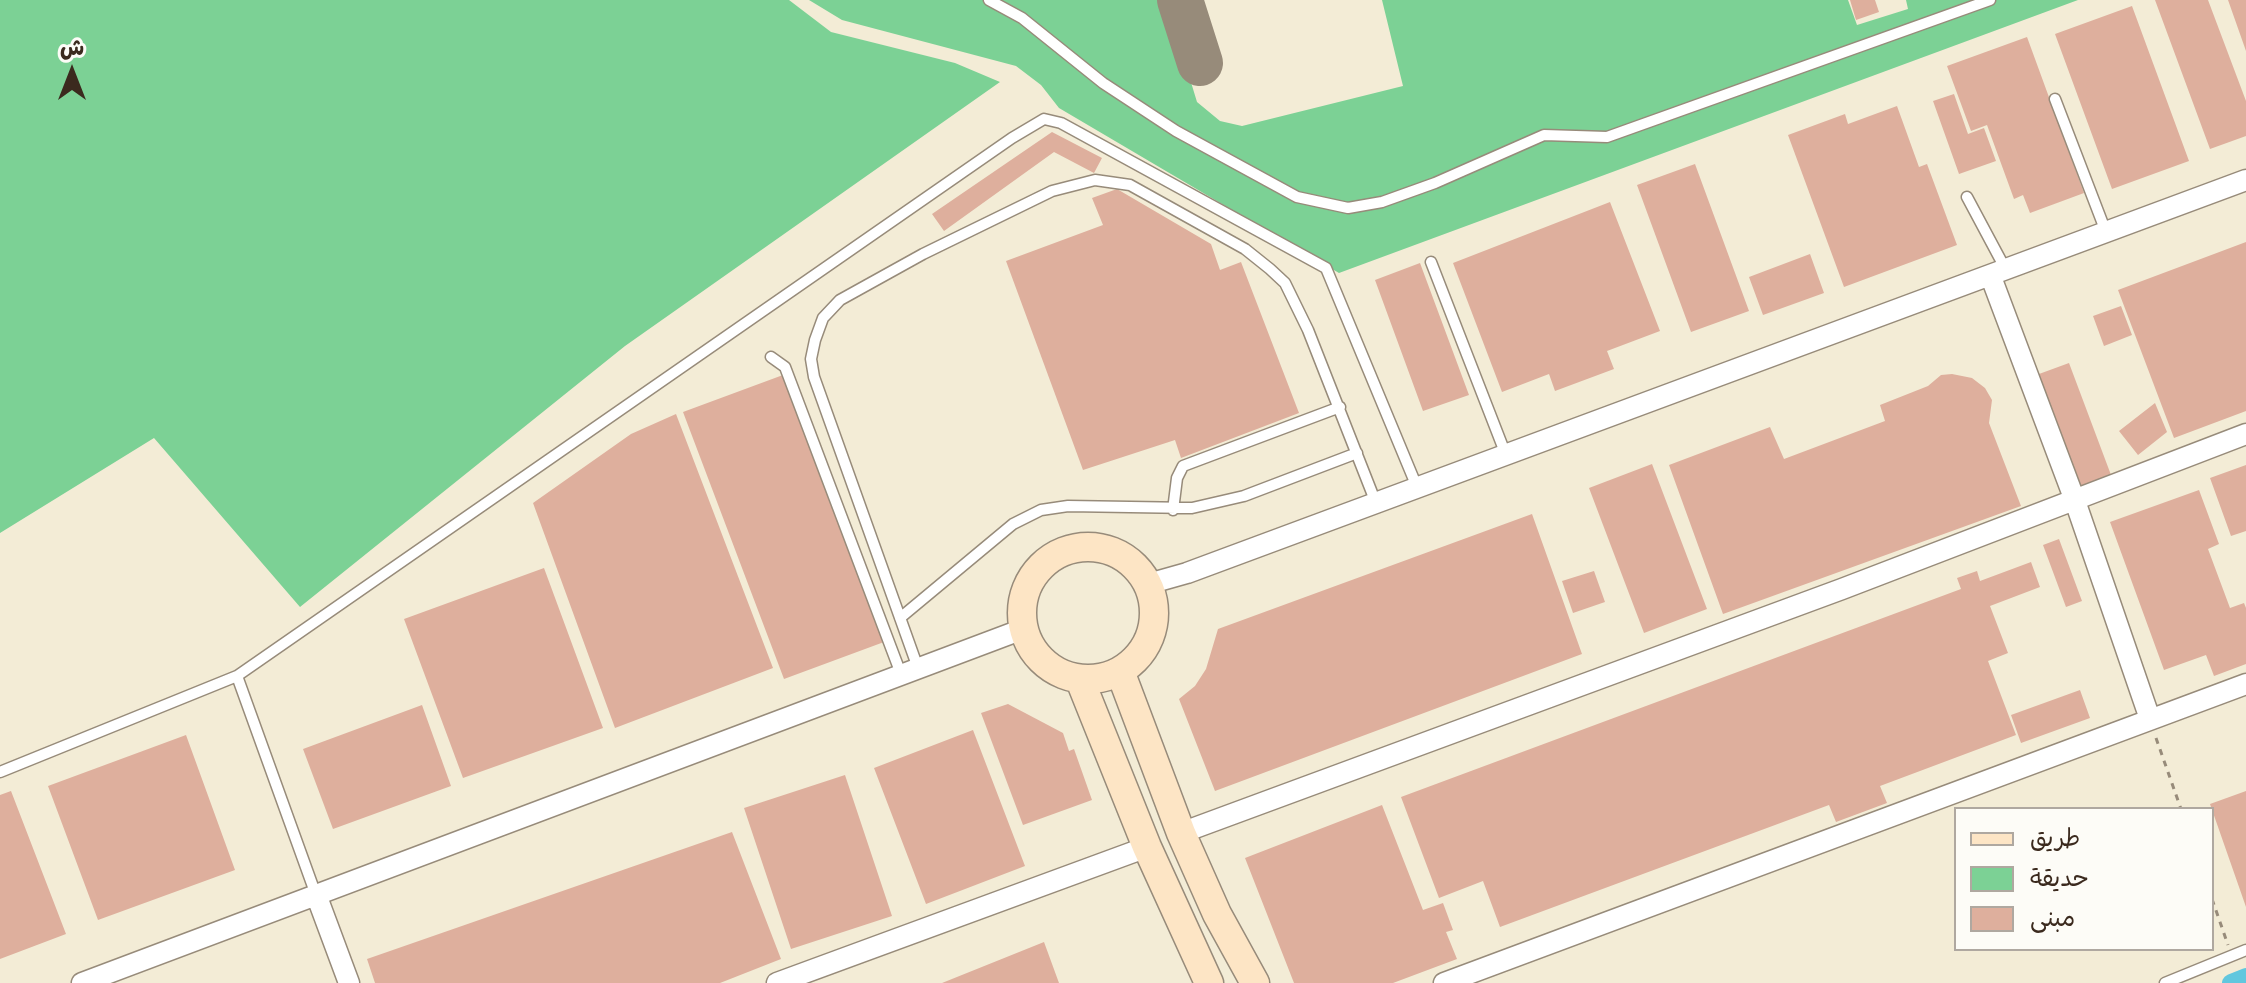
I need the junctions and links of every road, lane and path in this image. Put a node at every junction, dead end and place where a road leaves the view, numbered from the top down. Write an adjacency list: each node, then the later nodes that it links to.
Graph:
1 (989, 0): 2 (lane)
2 (1990, 0)
3 (2055, 99): 6 (lane)
4 (2246, 180): 6 (street)
5 (1967, 197): 8 (lane)
6 (2106, 232): 8 (street)
7 (1431, 262): 13 (lane)
8 (1998, 273): 13 (street); 15 (street)
9 (771, 357): 21 (lane)
10 (1340, 407): 12 (lane); 17 (lane); 19 (lane)
11 (2246, 434): 15 (street)
12 (1357, 453): 16 (lane); 17 (lane)
13 (1506, 455): 14 (street)
14 (1417, 487): 16 (street); 23 (lane)
15 (2074, 498): 26 (street); 29 (street)
16 (1376, 503): 18 (street)
17 (1173, 510): 19 (lane)
18 (1148, 584): 20 (street); 22 (street)
19 (900, 618): 21 (lane)
20 (1023, 629): 21 (street); 24 (street)
21 (910, 671): 31 (street)
22 (1120, 671): 24 (street); 29 (street)
23 (237, 676): 27 (lane); 31 (lane)
24 (1080, 680): 30 (street)
25 (2246, 684): 26 (street)
26 (2150, 719): 28 (path); 40 (street)
27 (0, 772)
28 (2180, 807)
29 (1181, 833): 39 (street)
30 (1147, 847): 37 (street); 38 (street)
31 (317, 897): 35 (street); 36 (street)
32 (2214, 905): 34 (path)
33 (2246, 950): 34 (lane)
34 (2231, 955): 41 (lane)
35 (82, 983)
36 (349, 983)
37 (777, 983)
38 (1209, 983)
39 (1255, 983)
40 (1444, 983)
41 (2165, 983)

